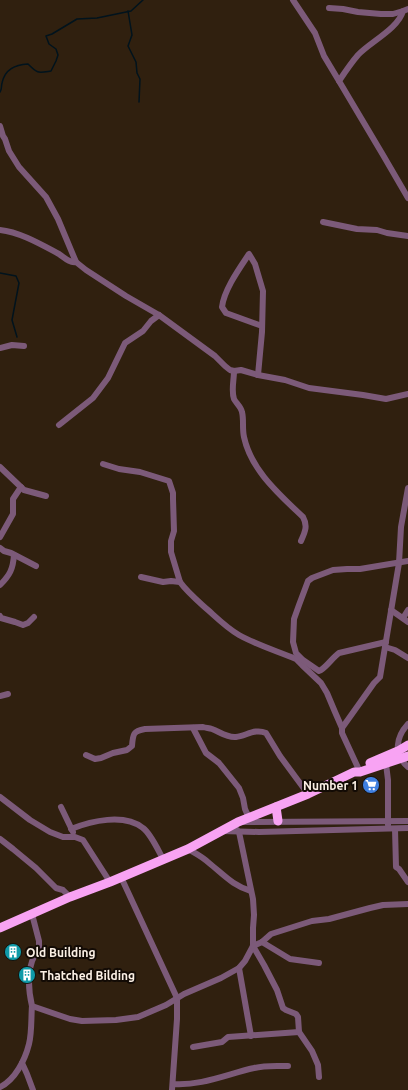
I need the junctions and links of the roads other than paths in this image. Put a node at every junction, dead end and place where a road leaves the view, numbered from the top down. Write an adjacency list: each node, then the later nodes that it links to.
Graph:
1 (293, 0): 4 (street)
2 (329, 8): 3 (street)
3 (405, 10): 4 (street)
4 (339, 81): 6 (street)
5 (0, 126): 10 (street)
6 (408, 198)
7 (323, 222): 9 (street)
8 (0, 230): 10 (street)
9 (408, 236)
10 (76, 262): 11 (street)
11 (159, 315): 15 (street); 18 (street)
12 (262, 326): 12 (street); 16 (street)
13 (24, 346): 14 (street)
14 (0, 348)
15 (234, 371): 16 (street); 25 (street)
16 (258, 375): 17 (street)
17 (408, 394)
18 (59, 425)
19 (103, 464): 32 (street)
20 (0, 467): 21 (street)
21 (21, 488): 23 (street); 24 (street)
22 (408, 488): 29 (street)
23 (46, 496)
24 (0, 537)
25 (301, 541)
26 (0, 548): 27 (street)
27 (14, 555): 30 (street); 33 (street)
28 (408, 561): 29 (street)
29 (399, 563): 34 (street); 39 (street)
30 (36, 566)
31 (141, 577): 32 (street)
32 (180, 582): 45 (street)
33 (0, 585)
34 (391, 610): 38 (street); 39 (street)
35 (408, 610): 38 (street)
36 (34, 617): 37 (street)
37 (0, 618)
38 (405, 620)
39 (386, 644): 40 (street); 45 (street)
40 (408, 658)
41 (8, 694): 42 (street)
42 (0, 696)
43 (408, 724): 48 (street)
44 (193, 728): 47 (street); 52 (street); 56 (street)
45 (342, 728): 51 (street)
46 (408, 745): 48 (highway)
47 (86, 755)
48 (403, 755): 49 (highway); 50 (street); 51 (highway)
49 (386, 764): 51 (highway); 59 (street)
50 (408, 767)
51 (357, 770): 52 (highway)
52 (308, 794): 55 (highway)
53 (0, 797): 67 (street)
54 (61, 807): 64 (street)
55 (276, 807): 56 (highway); 58 (highway)
56 (249, 818): 61 (highway)
57 (408, 820): 59 (street)
58 (278, 821): 60 (street); 61 (street)
59 (388, 821): 60 (street); 62 (street)
60 (364, 822): 65 (street)
61 (237, 827): 65 (street); 69 (highway); 74 (street)
62 (388, 828): 65 (street); 66 (street)
63 (408, 828): 66 (street)
64 (71, 829): 67 (street); 70 (street)
65 (364, 829)
66 (395, 829): 73 (street)
67 (75, 837): 72 (street)
68 (0, 839): 75 (street)
69 (188, 849): 70 (highway); 74 (street)
70 (163, 859): 71 (highway)
71 (121, 878): 72 (highway); 83 (street)
72 (110, 882): 75 (highway)
73 (408, 882)
74 (251, 891): 80 (street)
75 (70, 897): 77 (highway)
76 (408, 904): 79 (street)
77 (32, 914): 78 (highway); 84 (street)
78 (0, 928)
79 (262, 942): 80 (street); 81 (street)
80 (253, 946): 82 (street); 85 (street)
81 (319, 963)
82 (239, 968): 83 (street); 86 (street)
83 (177, 998): 84 (street); 92 (street)
84 (32, 1006): 88 (street)
85 (299, 1032): 86 (street); 90 (street)
86 (251, 1036): 87 (street)
87 (193, 1047)
88 (22, 1063): 91 (street); 93 (street)
89 (288, 1066): 92 (street)
90 (319, 1077)
91 (0, 1087)
92 (172, 1087)
93 (33, 1090)

